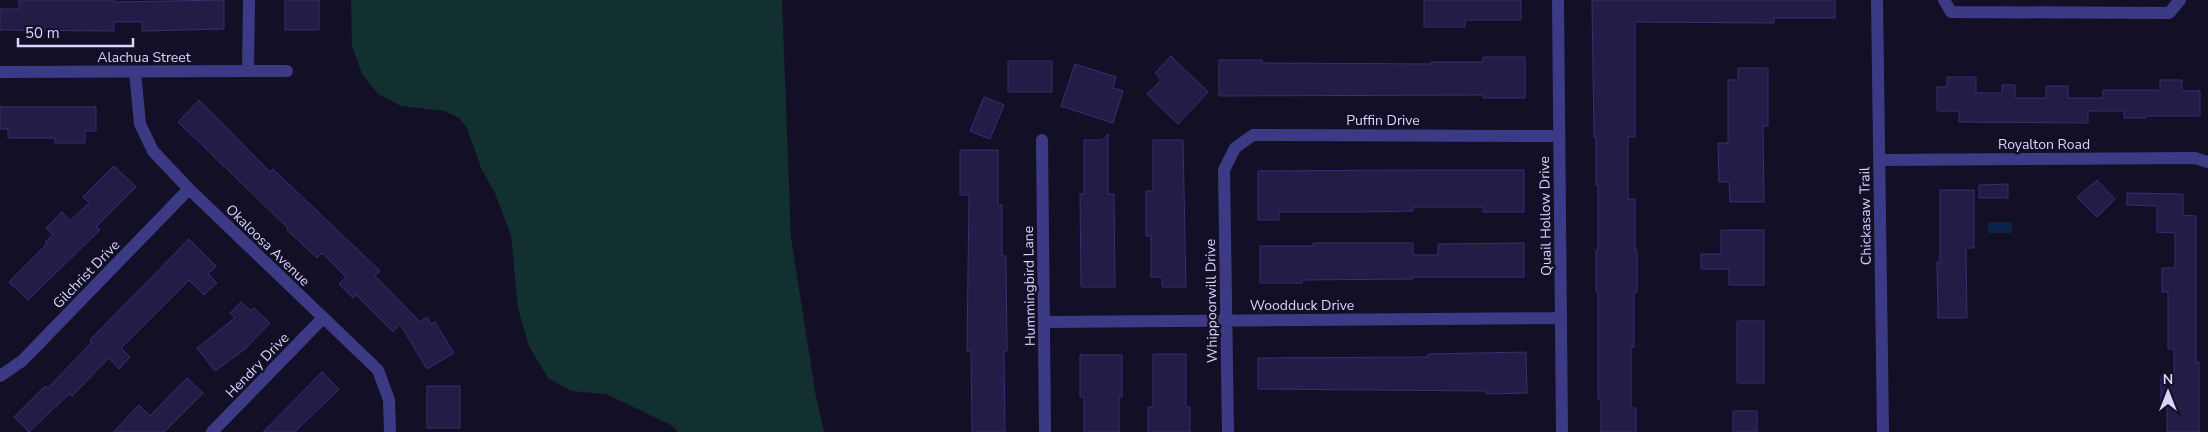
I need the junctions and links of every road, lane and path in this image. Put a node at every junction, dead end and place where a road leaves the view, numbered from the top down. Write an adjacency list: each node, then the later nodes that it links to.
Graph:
1 (249, 0): 6 (street)
2 (1558, 0): 10 (street, Quail Hollow Drive)
3 (1877, 0): 12 (street, Chickasaw Trail)
4 (1944, 0): 5 (street)
5 (2180, 0)
6 (248, 71): 7 (street, Alachua Street); 9 (street, Alachua Street)
7 (287, 71)
8 (0, 72): 9 (street, Alachua Street)
9 (135, 72): 15 (street, Okaloosa Avenue)
10 (1559, 136): 14 (street, Puffin Drive); 17 (street, Quail Hollow Drive)
11 (1042, 140): 19 (street, Hummingbird Lane)
12 (1879, 160): 13 (street, Royalton Road); 26 (street, Chickasaw Trail)
13 (2208, 162)
14 (1224, 170): 18 (street, Whippoorwill Drive)
15 (189, 189): 16 (street, Okaloosa Avenue); 20 (street, Gilchrist Drive)
16 (323, 318): 21 (street, Hendry Drive); 22 (street, Okaloosa Avenue)
17 (1561, 318): 18 (street, Woodduck Drive); 25 (street, Quail Hollow Drive)
18 (1226, 321): 19 (street, Woodduck Drive); 24 (street, Whippoorwill Drive)
19 (1044, 322): 23 (street, Hummingbird Lane)
20 (0, 376)
21 (212, 432)
22 (390, 432)
23 (1045, 432)
24 (1228, 432)
25 (1562, 432)
26 (1883, 432)

